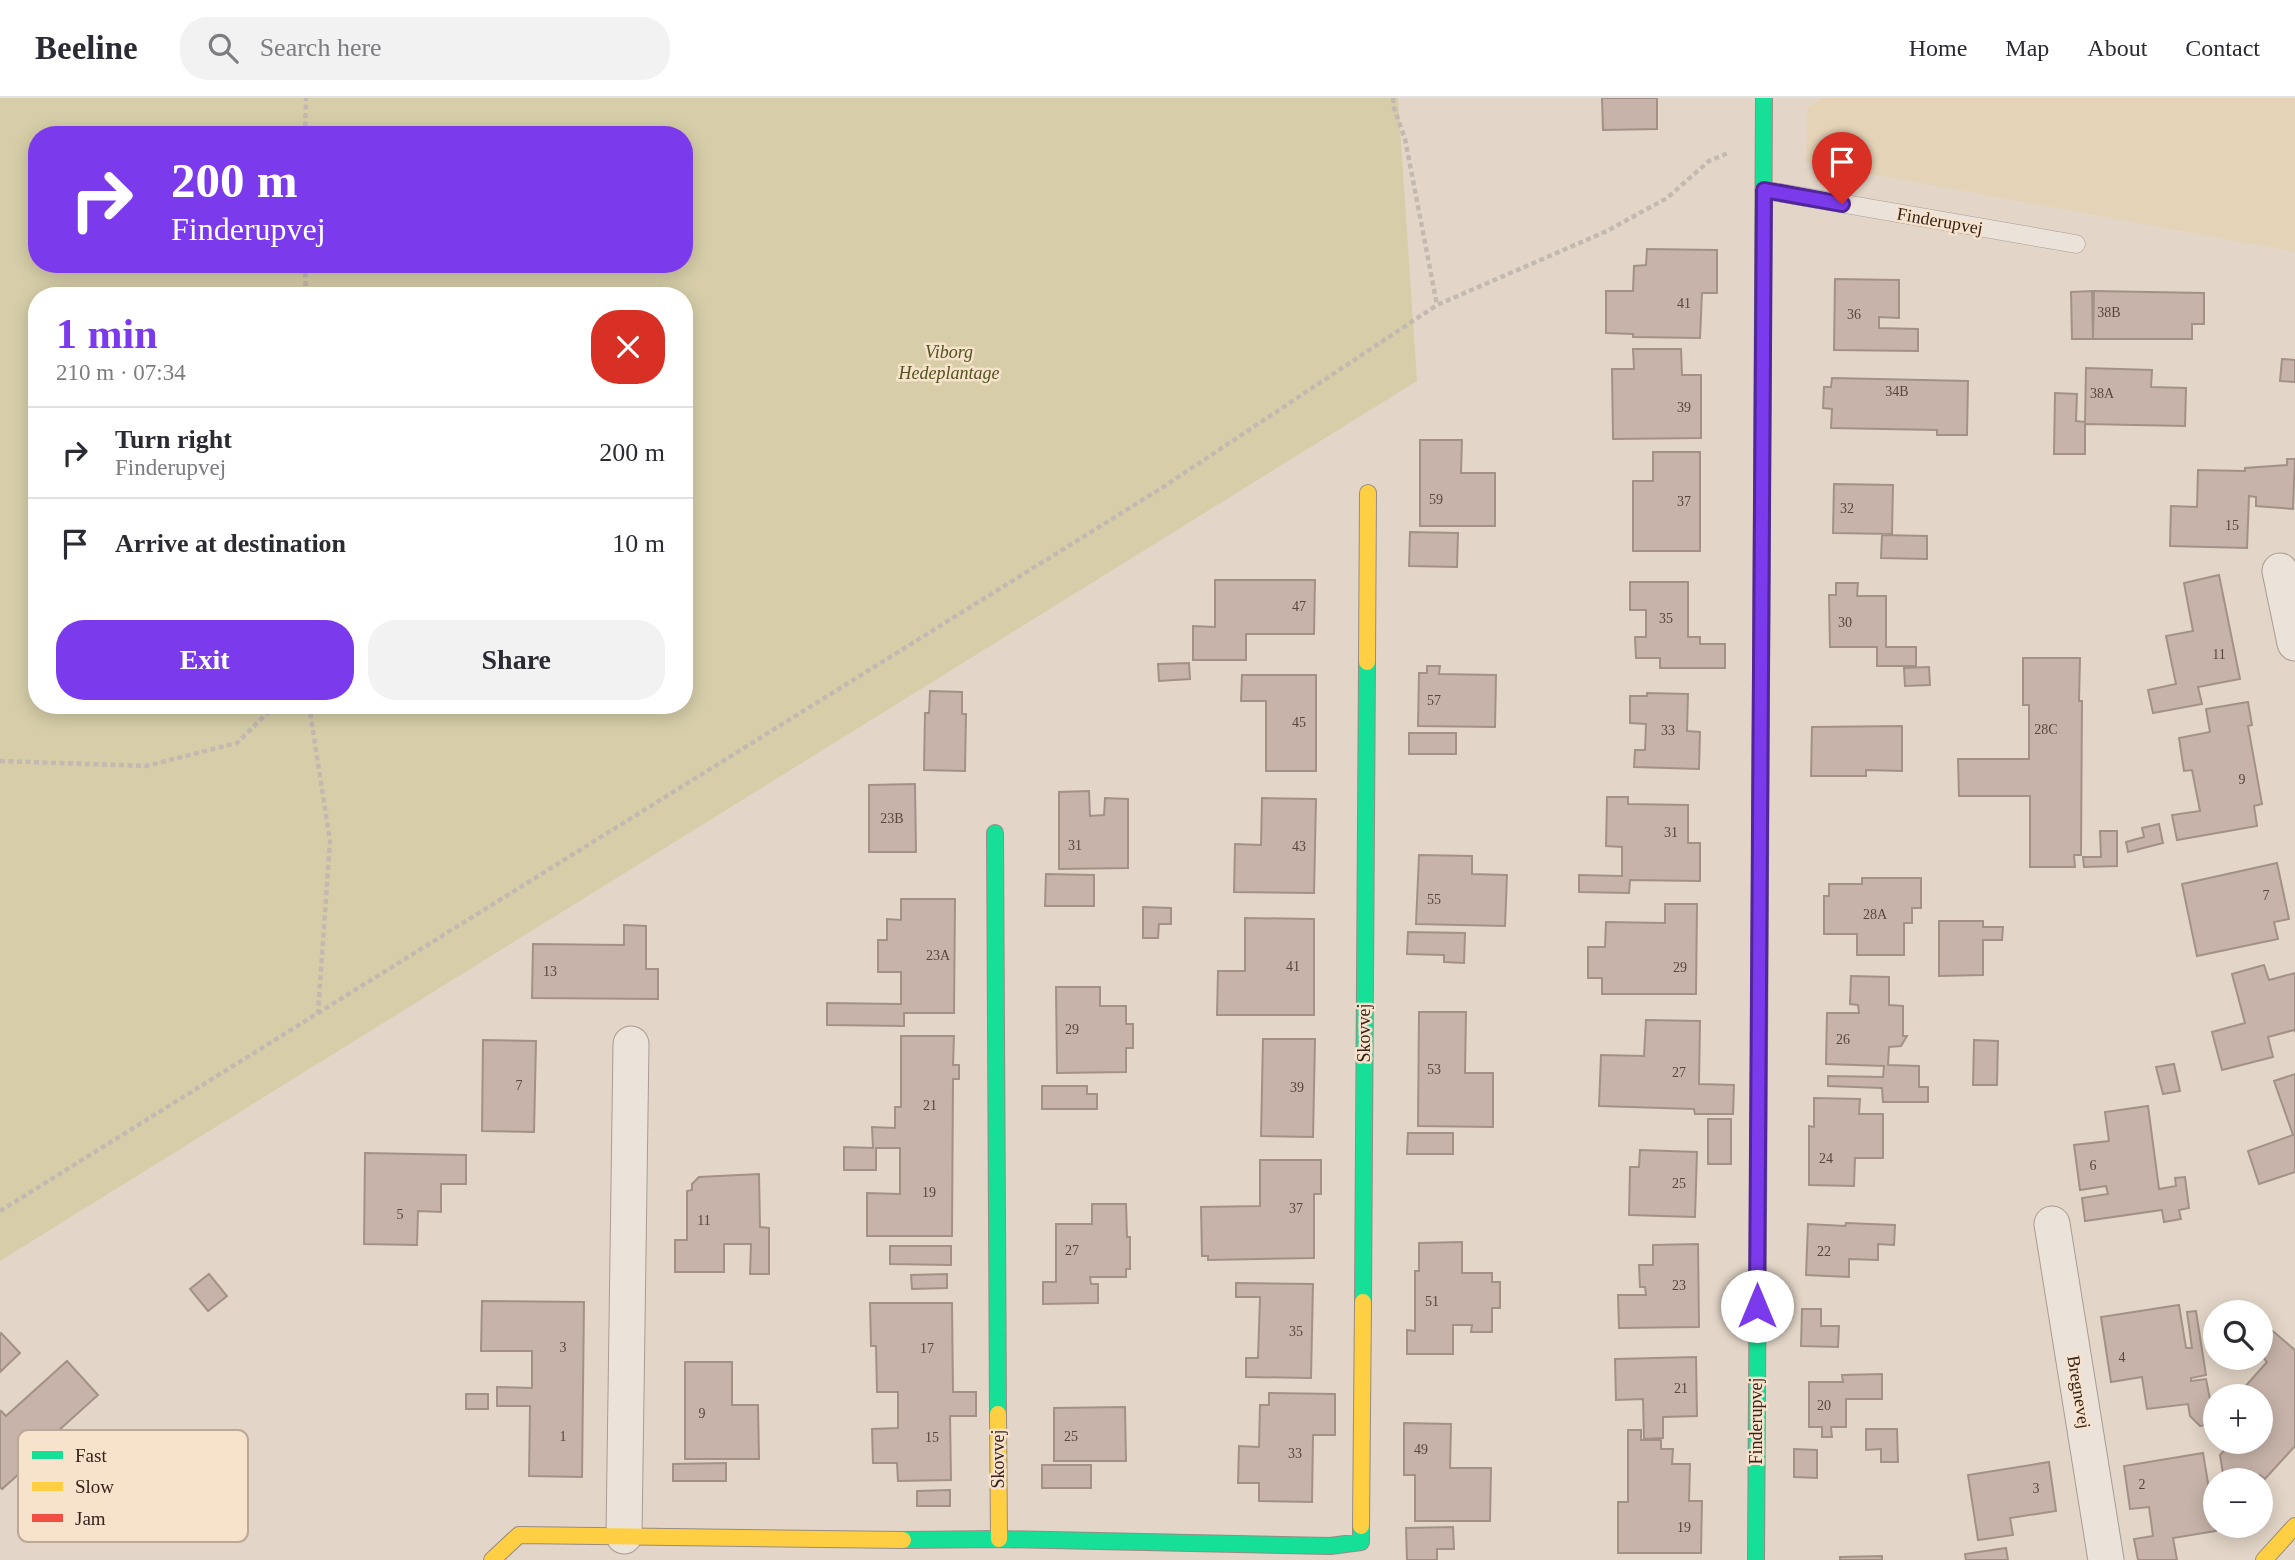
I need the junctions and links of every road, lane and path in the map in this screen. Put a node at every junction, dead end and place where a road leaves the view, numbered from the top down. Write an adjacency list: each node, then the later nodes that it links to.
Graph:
1 (306, 98): 4 (path)
2 (1393, 98): 8 (path)
3 (1764, 98): 5 (street, Finderupvej)
4 (305, 126)
5 (1764, 137): 6 (street, Finderupvej); 8 (path)
6 (1764, 190): 7 (lane, Finderupvej); 26 (street, Finderupvej)
7 (2076, 244)
8 (1437, 305): 16 (path)
9 (1368, 493): 24 (street, Skovvej)
10 (2280, 570): 11 (street)
11 (2295, 643)
12 (266, 714): 14 (path)
13 (310, 714): 16 (path)
14 (0, 761)
15 (995, 833): 22 (street, Skovvej)
16 (318, 1013): 18 (path)
17 (631, 1044): 21 (street)
18 (0, 1211)
19 (2052, 1224): 27 (street, Bregnevej)
20 (2295, 1526): 28 (street)
21 (624, 1536): 23 (street, Skovvej); 25 (street, Skovvej)
22 (999, 1539): 23 (street, Skovvej); 24 (street, Skovvej)
23 (941, 1550)
24 (1330, 1553)
25 (492, 1560)
26 (1756, 1560)
27 (2106, 1560)
28 (2264, 1560)

